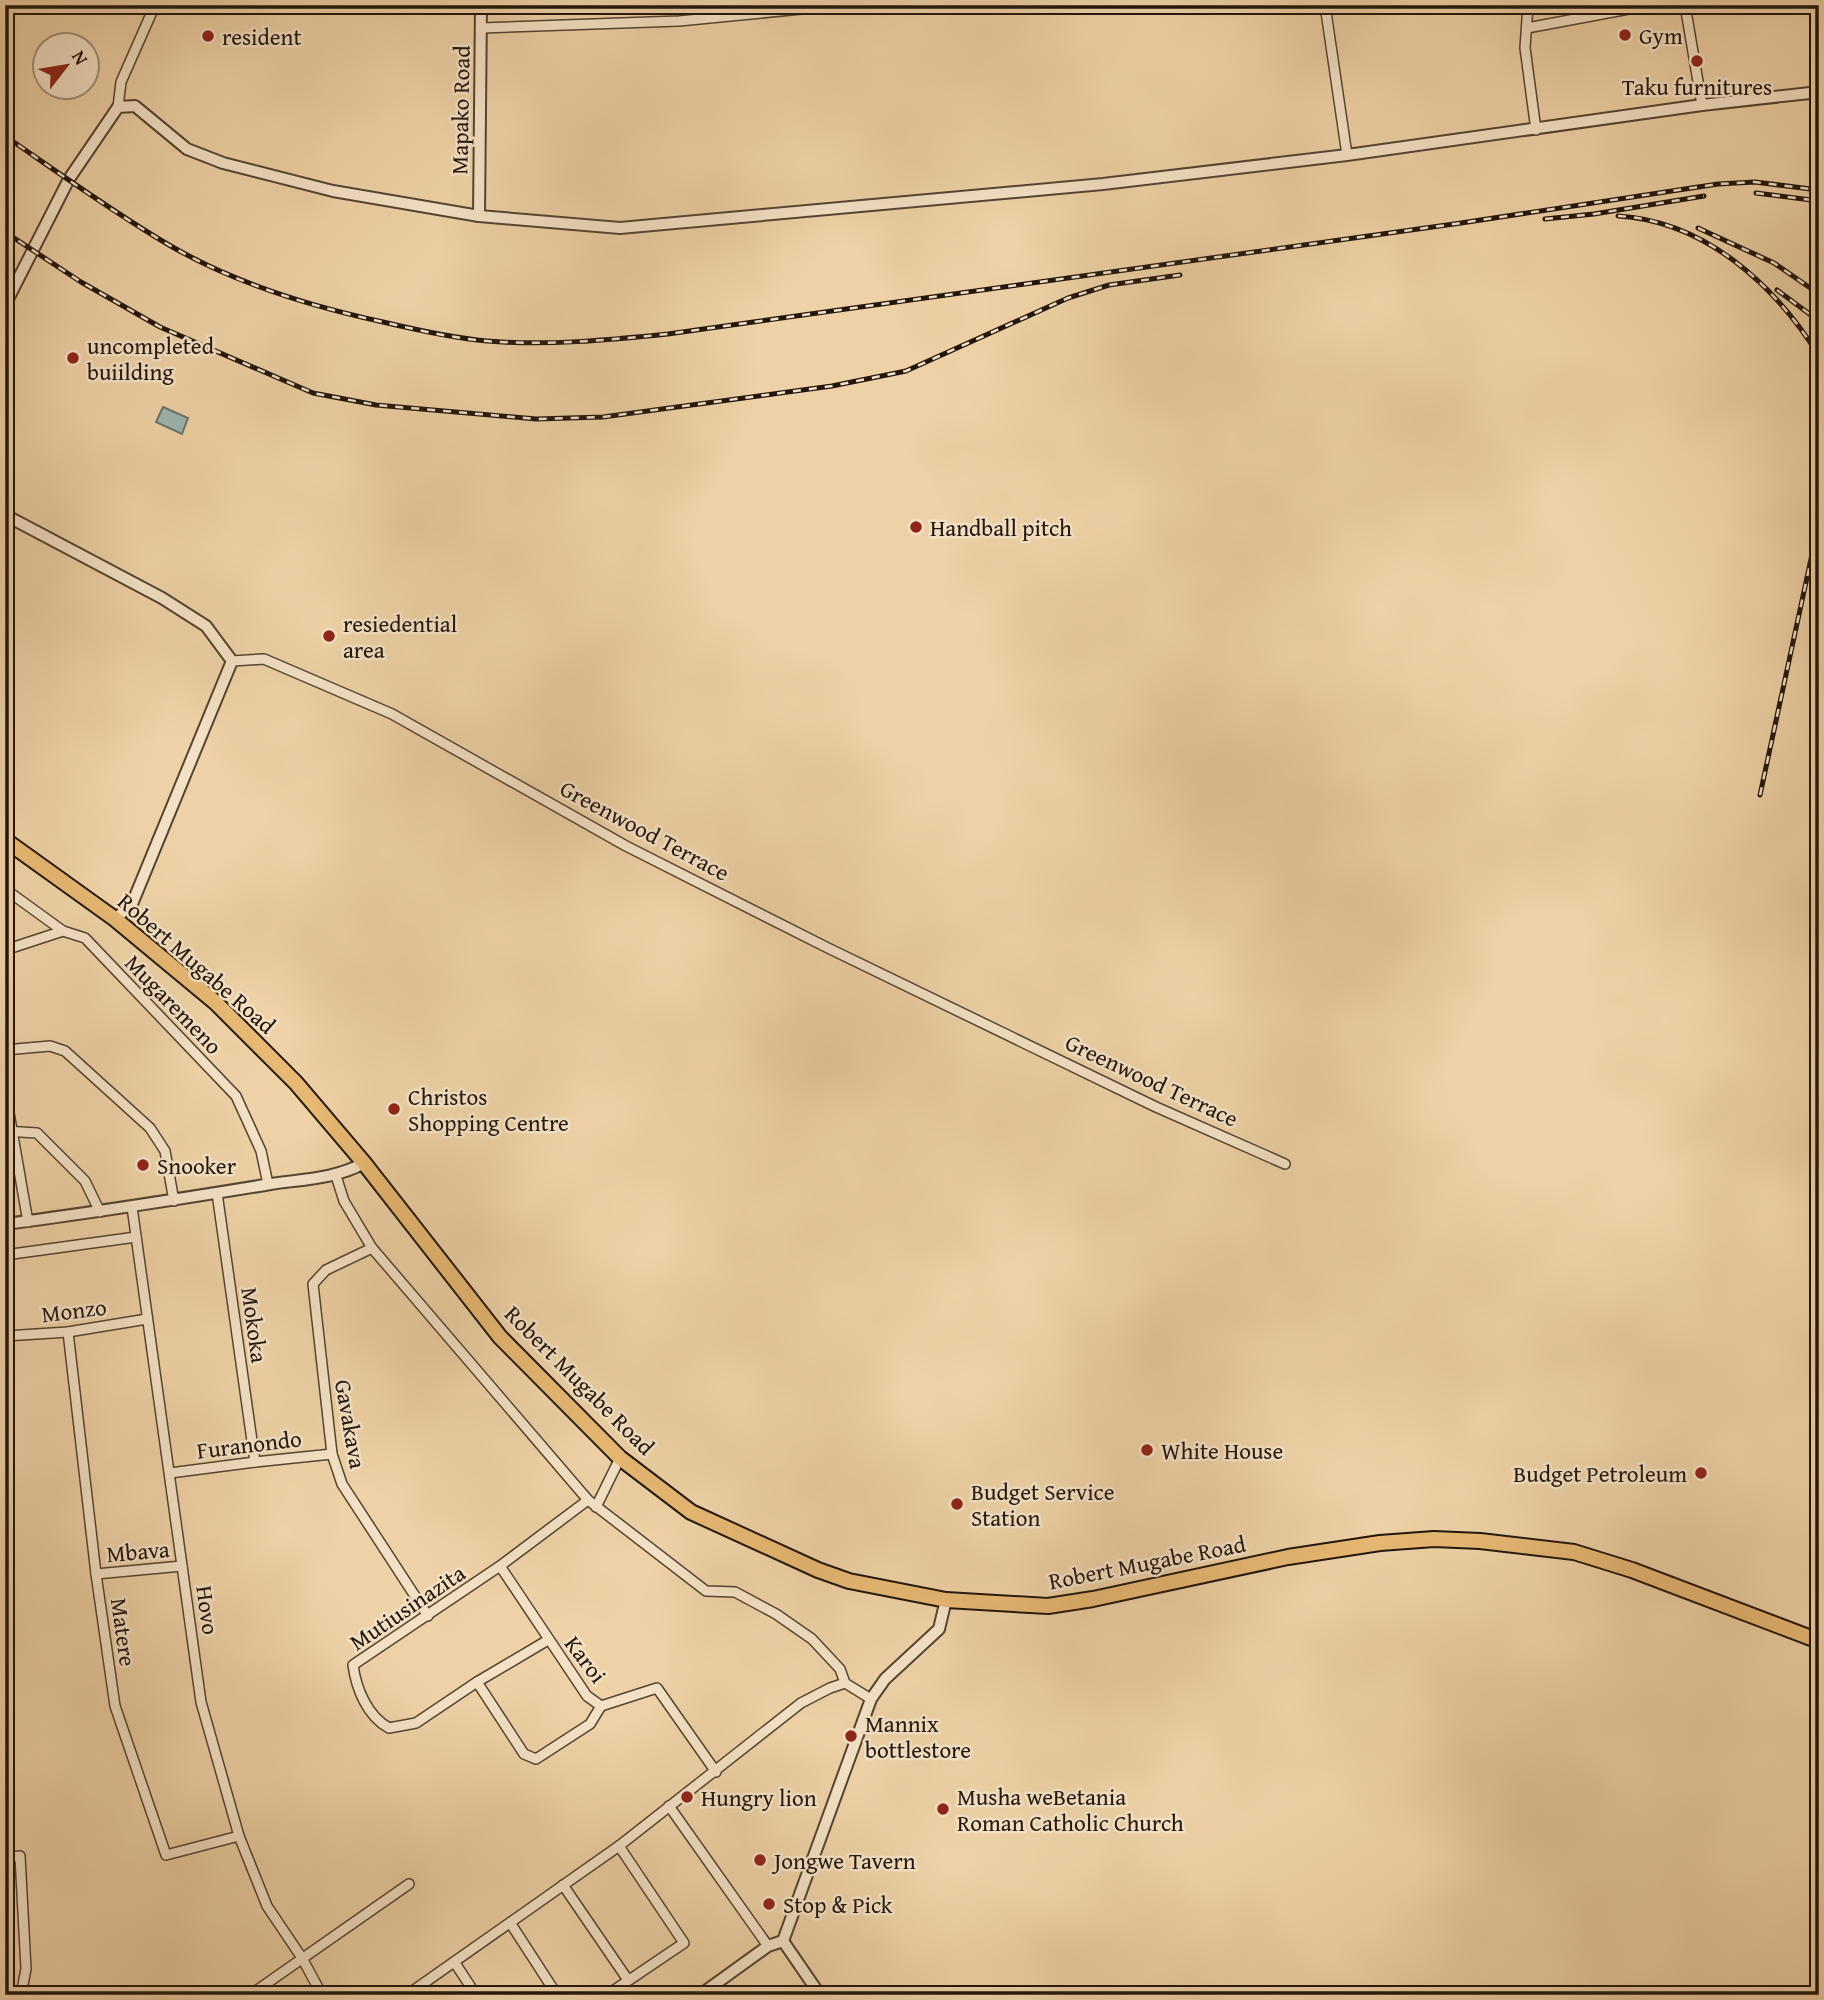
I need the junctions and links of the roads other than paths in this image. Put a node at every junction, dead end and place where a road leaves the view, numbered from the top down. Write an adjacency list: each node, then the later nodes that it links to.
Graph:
1 (155, 5): 12 (street)
2 (481, 5): 8 (street, Mapako Road)
3 (842, 5): 8 (street)
4 (1325, 5): 14 (street)
5 (1528, 5): 9 (street)
6 (1650, 5): 9 (street)
7 (1685, 5): 11 (street)
8 (482, 28): 15 (street, Mapako Road)
9 (1527, 28): 13 (street)
10 (1819, 92): 11 (street)
11 (1702, 105): 13 (street)
12 (118, 107): 15 (street); 16 (street)
13 (1536, 130): 14 (street)
14 (1347, 155): 15 (street)
15 (480, 216)
16 (5, 305)
17 (5, 515): 18 (street)
18 (232, 662): 21 (street); 28 (street, Greenwood Terrace)
19 (5, 840): 21 (main road, Robert Mugabe Road)
20 (5, 889): 22 (street, Mugaremeno)
21 (115, 919): 27 (main road, Robert Mugabe Road)
22 (62, 931): 23 (street); 30 (street, Mugaremeno)
23 (5, 950)
24 (5, 1050): 32 (street)
25 (5, 1090): 26 (street)
26 (9, 1131): 34 (street); 35 (street)
27 (364, 1163): 29 (street); 44 (main road, Robert Mugabe Road)
28 (1285, 1164)
29 (336, 1175): 30 (street); 38 (street)
30 (268, 1184): 31 (street)
31 (217, 1193): 32 (street); 45 (street, Mokoka)
32 (174, 1201): 33 (street)
33 (132, 1207): 34 (street); 37 (street, Hovo)
34 (100, 1212): 35 (street)
35 (27, 1222): 36 (street)
36 (5, 1224)
37 (136, 1237): 39 (street); 40 (street, Hovo)
38 (372, 1248): 43 (street, Gavakava); 47 (street)
39 (5, 1255)
40 (147, 1319): 41 (street, Monzo); 46 (street, Hovo)
41 (68, 1332): 42 (street, Monzo); 50 (street, Matere)
42 (5, 1336)
43 (332, 1454): 45 (street, Furanondo); 52 (street, Gavakava)
44 (620, 1458): 47 (street); 51 (main road, Robert Mugabe Road)
45 (255, 1462): 46 (street, Furanondo)
46 (170, 1473): 48 (street, Hovo)
47 (592, 1504): 49 (street, Mutiusinazita); 56 (street)
48 (182, 1566): 50 (street, Mbava); 61 (street, Hovo)
49 (500, 1566): 52 (street, Mutiusinazita); 53 (street, Karoi)
50 (96, 1574): 61 (street, Matere)
51 (946, 1600): 54 (main road, Robert Mugabe Road); 57 (street)
52 (428, 1616): 55 (street, Mutiusinazita)
53 (548, 1640): 55 (street, Mutiusinazita); 58 (street, Karoi)
54 (1819, 1641)
55 (477, 1682): 58 (street)
56 (845, 1683): 57 (street); 59 (street)
57 (871, 1699): 67 (street)
58 (601, 1706): 59 (street, Karoi)
59 (716, 1772): 60 (street)
60 (668, 1806): 62 (street); 68 (street)
61 (239, 1836): 69 (street, Hovo)
62 (619, 1846): 65 (street); 71 (street)
63 (5, 1858): 73 (street)
64 (409, 1884): 69 (street)
65 (563, 1885): 66 (street); 71 (street)
66 (511, 1924): 70 (street); 78 (street)
67 (783, 1941): 68 (street); 82 (street)
68 (768, 1946): 72 (street)
69 (302, 1958): 74 (street); 75 (street, Hovo)
70 (455, 1963): 76 (street); 77 (street)
71 (628, 1980): 79 (street)
72 (715, 1984): 80 (street); 81 (street)
73 (21, 1995)
74 (250, 1995)
75 (322, 1995)
76 (407, 1995)
77 (476, 1995)
78 (557, 1995)
79 (607, 1995)
80 (700, 1995)
81 (722, 1995)
82 (820, 1995)

